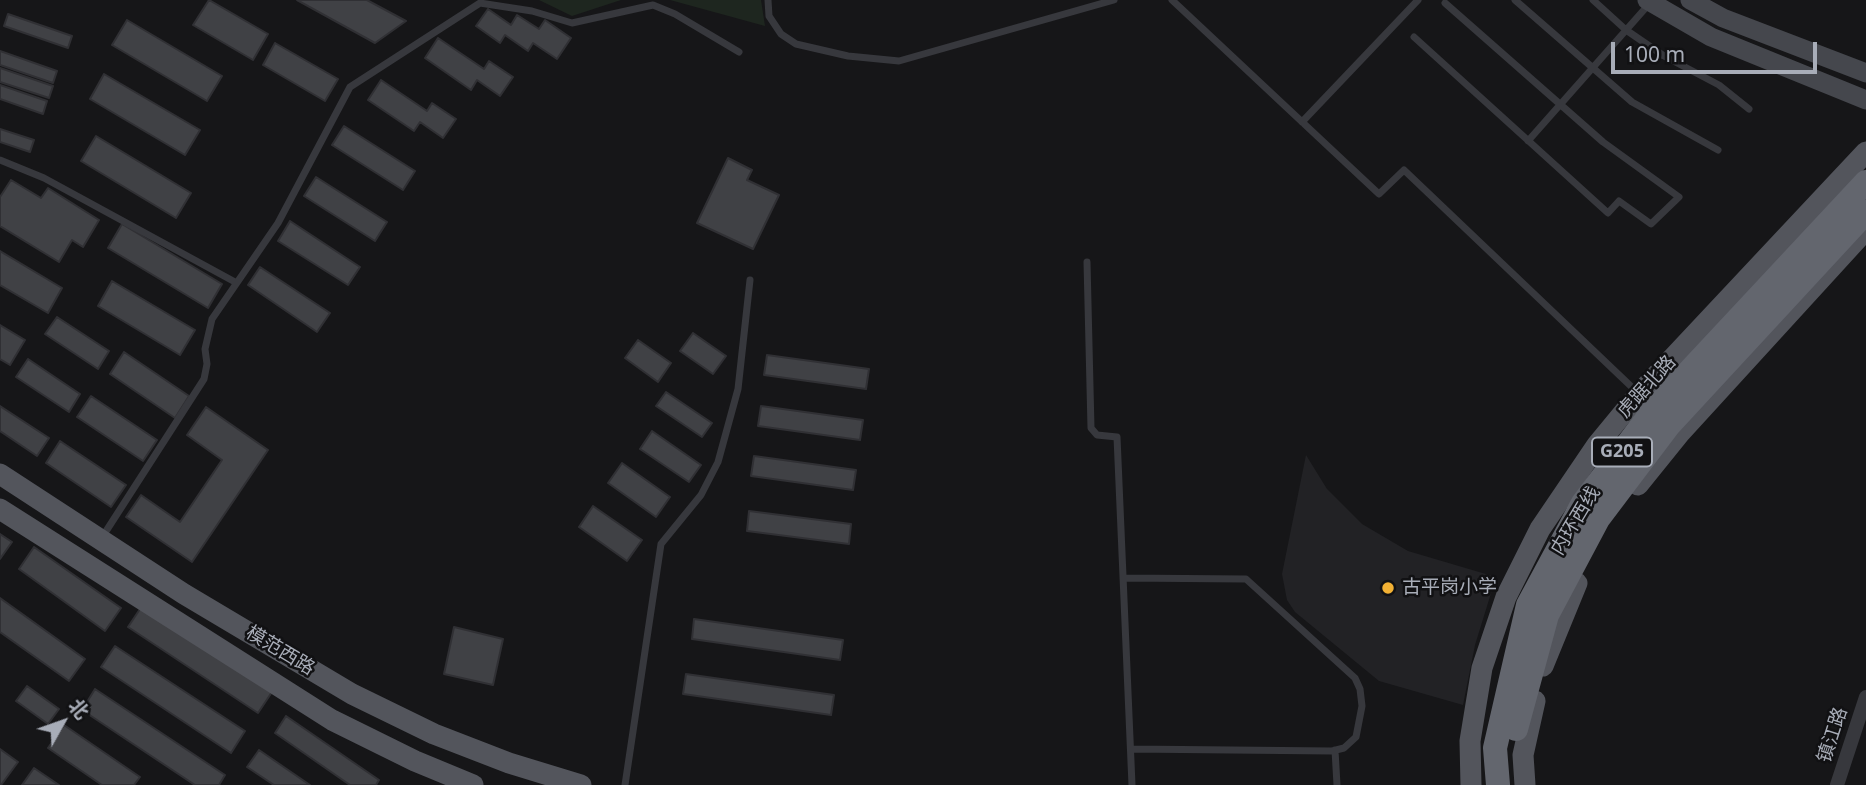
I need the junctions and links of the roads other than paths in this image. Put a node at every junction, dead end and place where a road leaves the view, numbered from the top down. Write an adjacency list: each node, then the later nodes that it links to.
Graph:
1 (768, 0): 2 (lane)
2 (1114, 0)
3 (1172, 0): 18 (lane)
4 (1418, 0): 18 (lane)
5 (1515, 0): 13 (lane)
6 (1593, 0): 10 (lane)
7 (1690, 0): 14 (main road)
8 (1649, 1): 10 (lane); 15 (main road)
9 (1445, 3): 16 (lane)
10 (1626, 30): 13 (lane); 17 (lane)
11 (1414, 37): 19 (lane)
12 (739, 52): 28 (lane)
13 (1592, 68): 16 (lane); 20 (lane)
14 (1866, 73)
15 (1866, 100)
16 (1561, 103): 19 (lane); 19 (lane)
17 (1749, 109)
18 (1302, 122): 29 (lane)
19 (1528, 141)
20 (1718, 150)
21 (1866, 152): 29 (main road, 虎踞北路)
22 (0, 160): 28 (lane)
23 (1866, 181): 44 (highway, 内环西线 / G205, bridge)
24 (1866, 212): 45 (highway, 内环西线 / G205, bridge)
25 (1866, 230): 30 (main road)
26 (1087, 262): 34 (lane)
27 (750, 280): 40 (lane)
28 (235, 282): 33 (lane)
29 (1639, 394): 30 (lane); 43 (main road, 虎踞北路)
30 (1680, 433): 46 (main road)
31 (0, 474): 33 (main road, 模范西路)
32 (0, 509): 38 (main road, 模范西路)
33 (101, 540): 39 (main road, 模范西路)
34 (1123, 578): 36 (lane); 37 (lane)
35 (1866, 697): 47 (street, 镇江路)
36 (1131, 749): 37 (lane); 41 (lane)
37 (1335, 750): 42 (lane)
38 (473, 785)
39 (581, 785)
40 (625, 785)
41 (1132, 785)
42 (1336, 785)
43 (1471, 785)
44 (1498, 785)
45 (1512, 785)
46 (1525, 785)
47 (1838, 785)

